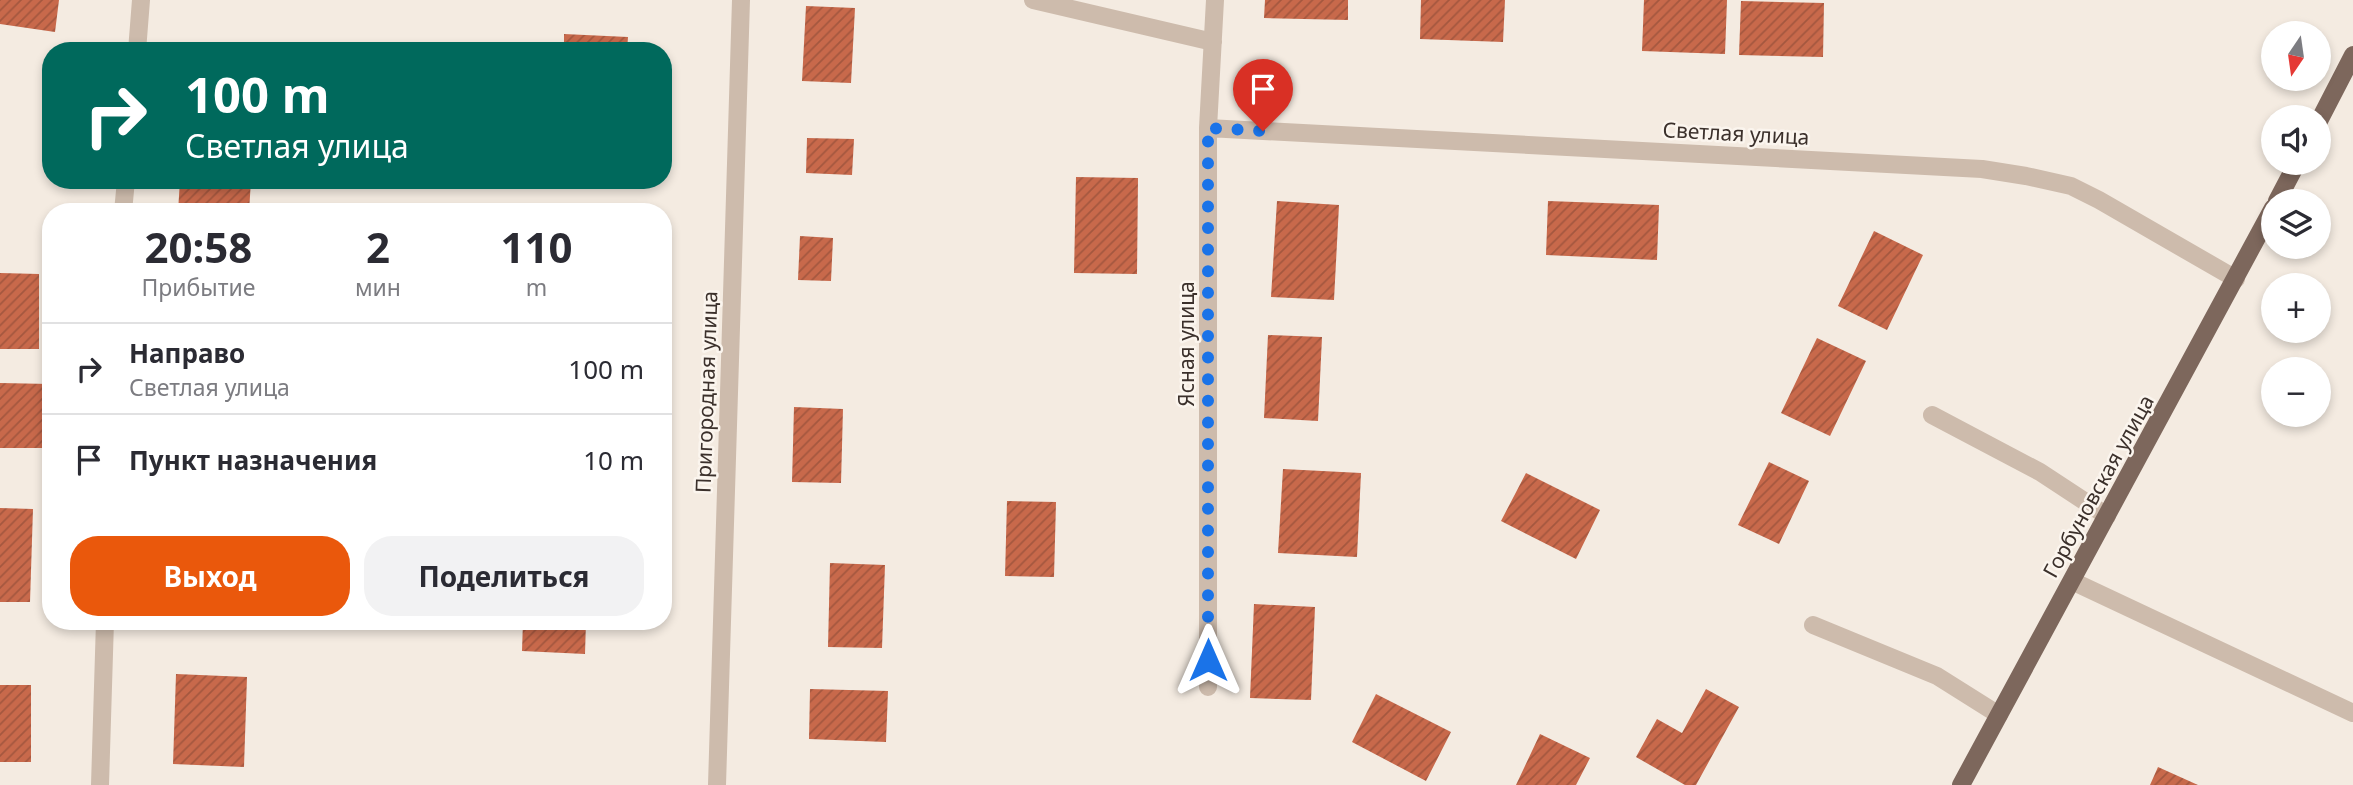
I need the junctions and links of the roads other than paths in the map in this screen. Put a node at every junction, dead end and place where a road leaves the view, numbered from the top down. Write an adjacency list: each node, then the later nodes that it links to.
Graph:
1 (141, 0): 5 (street)
2 (741, 0): 21 (street, Пригородная улица)
3 (1032, 0): 6 (street)
4 (1215, 0): 6 (street, Ясная улица)
5 (137, 42)
6 (1213, 42): 9 (street, Ясная улица)
7 (2353, 55): 8 (main road)
8 (2327, 105)
9 (1208, 128): 11 (street, Светлая улица); 17 (street, Ясная улица)
10 (2261, 231): 11 (main road, Горбуновская улица)
11 (2236, 279): 13 (main road, Горбуновская улица)
12 (1932, 415): 13 (street)
13 (2107, 516): 14 (main road, Горбуновская улица)
14 (2072, 581): 18 (street); 19 (main road, Горбуновская улица)
15 (1813, 625): 19 (street)
16 (105, 630): 20 (street)
17 (1208, 687)
18 (2353, 713)
19 (1999, 715): 22 (main road, Горбуновская улица)
20 (100, 785)
21 (717, 785)
22 (1961, 785)

